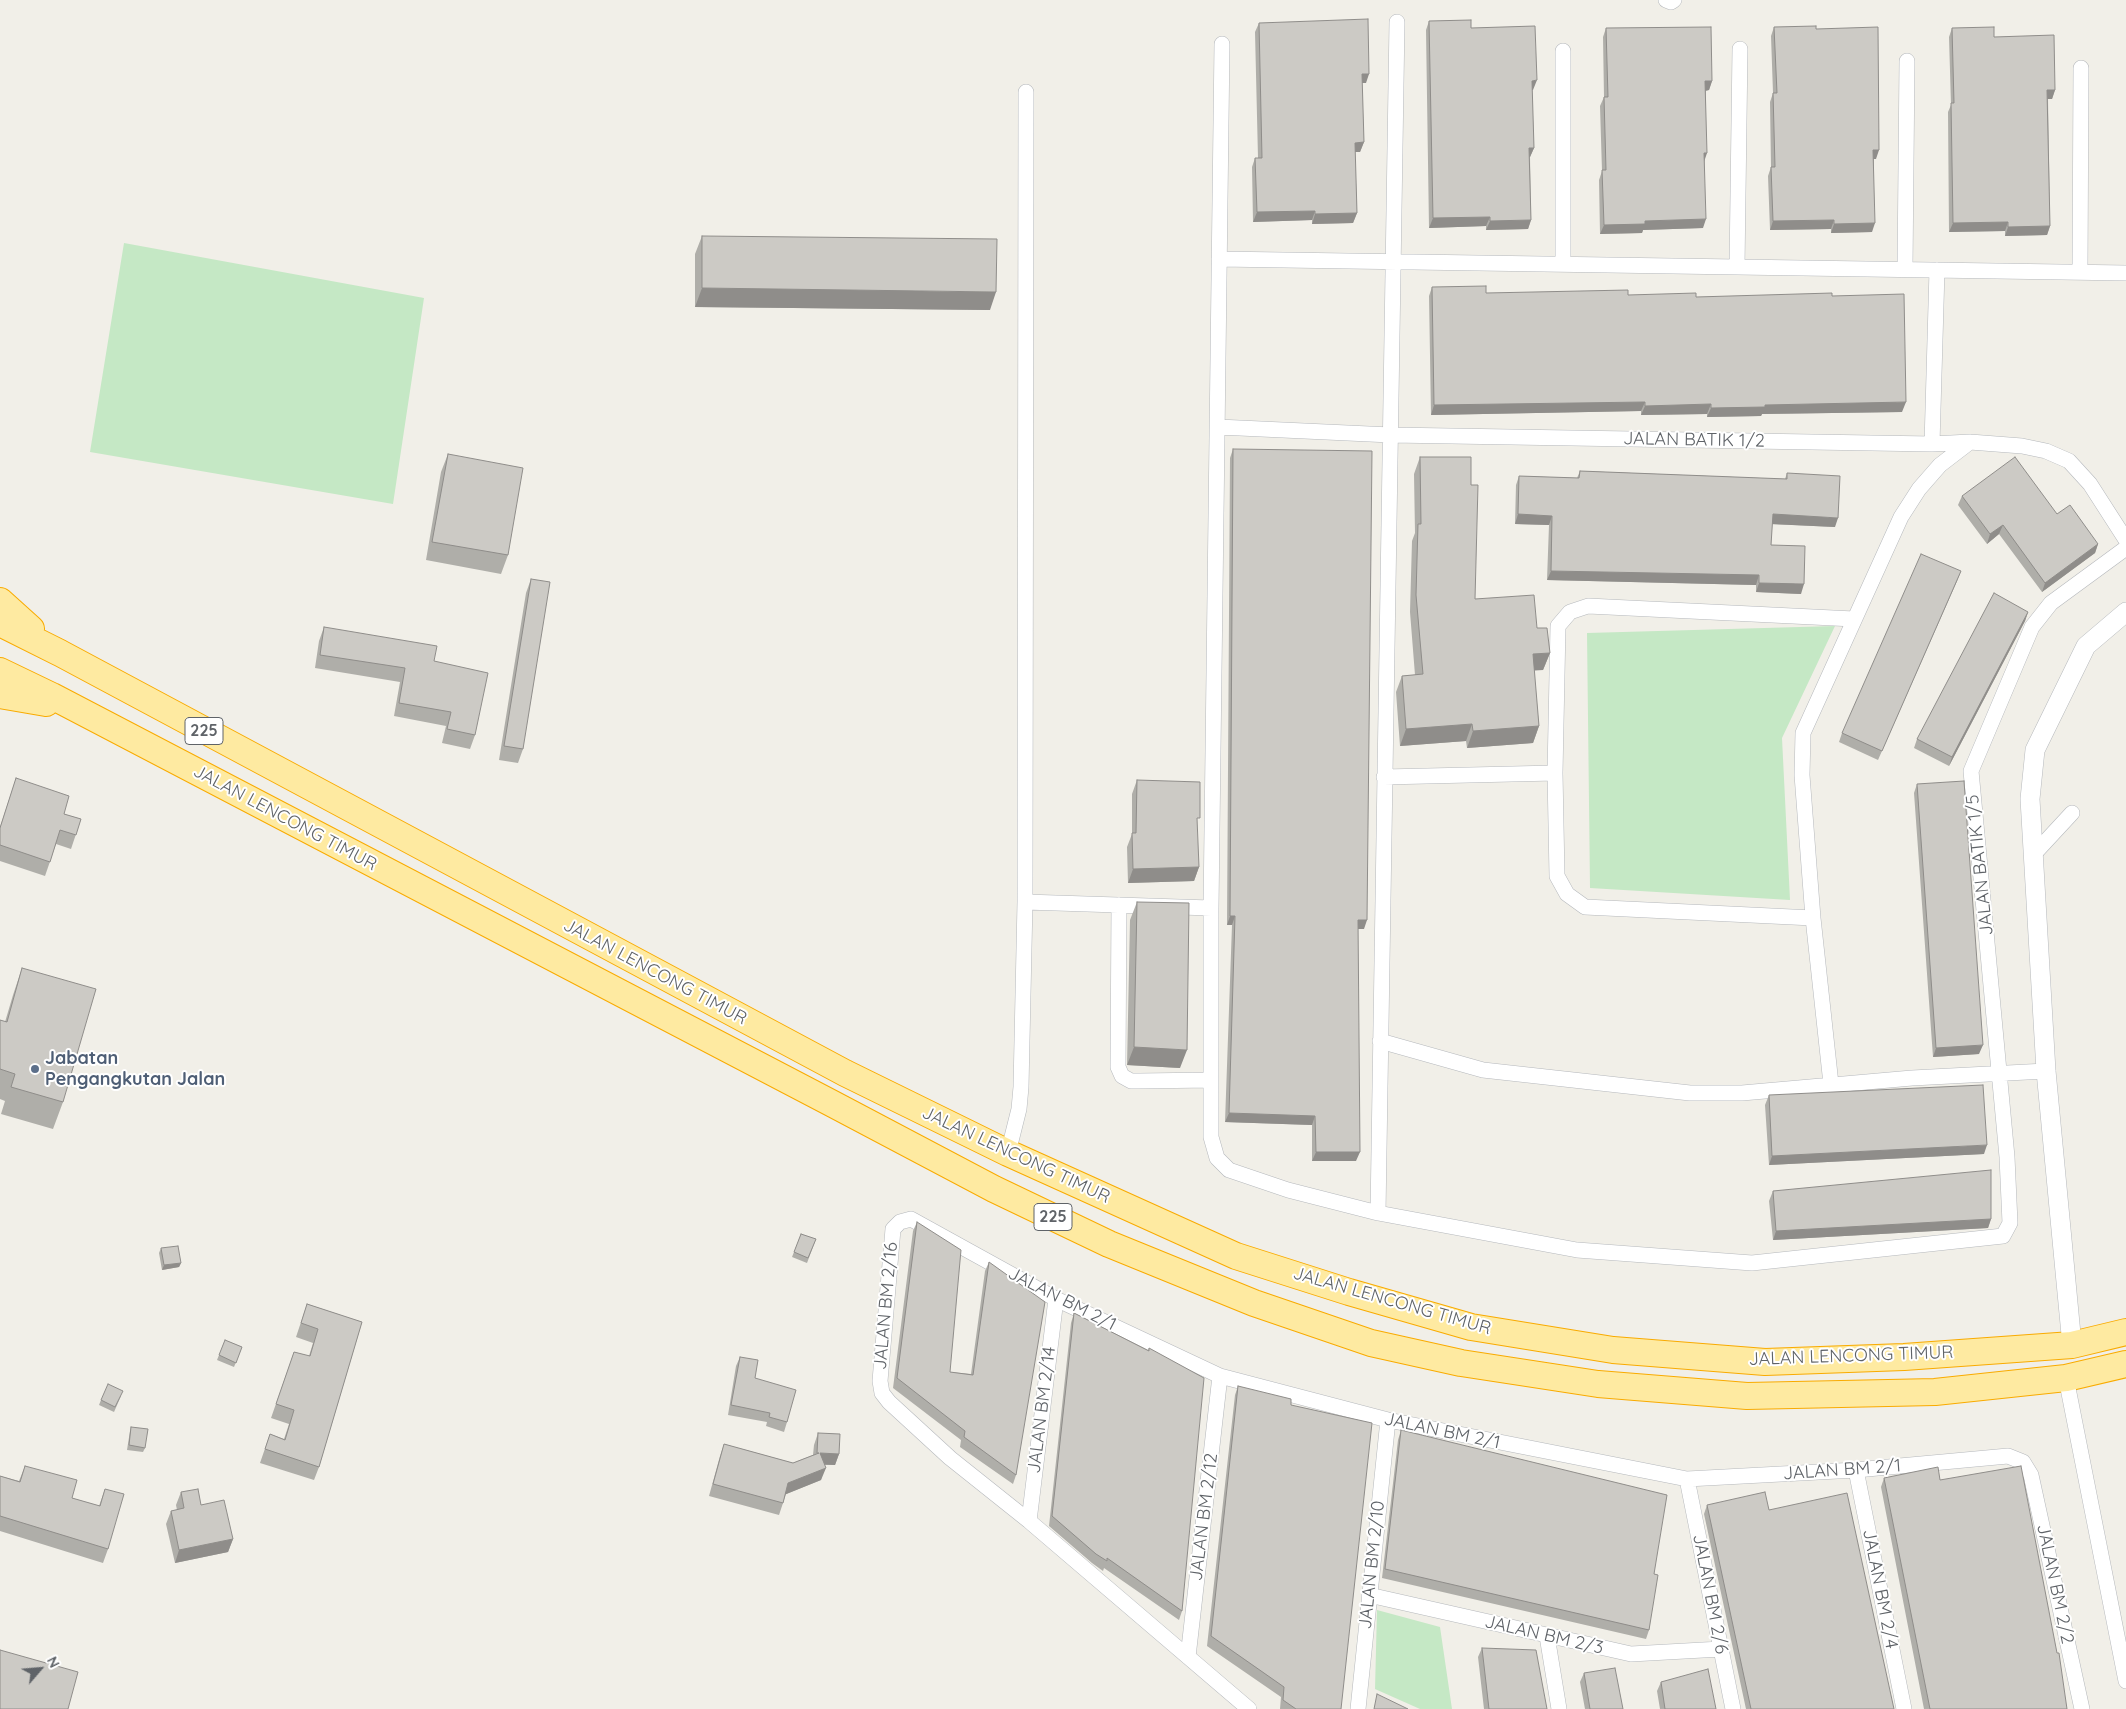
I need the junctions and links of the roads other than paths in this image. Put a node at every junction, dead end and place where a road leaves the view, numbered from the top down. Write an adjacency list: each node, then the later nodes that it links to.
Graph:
1 (1666, 0): 2 (street)
2 (1674, 0)
3 (1397, 22): 11 (street)
4 (1222, 44): 10 (street)
5 (1740, 49): 13 (street)
6 (1564, 51): 12 (street)
7 (1907, 61): 14 (street)
8 (2080, 68): 16 (street)
9 (1026, 92): 36 (street)
10 (1219, 260): 11 (street); 18 (street)
11 (1393, 262): 12 (street); 19 (street)
12 (1563, 264): 13 (street)
13 (1737, 267): 14 (street)
14 (1905, 269): 15 (street)
15 (1937, 270): 16 (street); 21 (street)
16 (2080, 272): 17 (street)
17 (2126, 273)
18 (1218, 427): 19 (street, JALAN BATIK 1/2); 38 (street)
19 (1391, 435): 21 (street, JALAN BATIK 1/2); 33 (street)
20 (1970, 442): 21 (street, JALAN BATIK 1/2); 22 (street, JALAN BATIK 1/2); 26 (street)
21 (1932, 444)
22 (2126, 540)
23 (2126, 548): 42 (street, JALAN BATIK 1/5)
24 (0, 601): 28 (highway)
25 (2126, 612): 35 (street)
26 (1854, 619): 32 (street); 39 (street)
27 (0, 623): 28 (highway, JALAN LENCONG TIMUR / 225)
28 (60, 653): 45 (highway, JALAN LENCONG TIMUR / 225)
29 (0, 672): 31 (highway, JALAN LENCONG TIMUR / 225)
30 (0, 695): 31 (highway)
31 (74, 707): 53 (highway, JALAN LENCONG TIMUR / 225)
32 (1555, 773): 33 (street); 39 (street)
33 (1384, 777): 40 (street)
34 (2072, 813): 35 (street)
35 (2034, 854): 41 (street)
36 (1025, 902): 37 (street); 45 (street)
37 (1119, 905): 38 (street); 43 (street)
38 (1211, 908): 43 (street)
39 (1813, 918): 44 (street)
40 (1380, 1041): 44 (street); 46 (street)
41 (2046, 1071): 42 (street); 50 (street)
42 (2001, 1074): 44 (street); 46 (street, JALAN BATIK 1/5)
43 (1211, 1080): 46 (street)
44 (1831, 1084)
45 (1008, 1153): 50 (highway, JALAN LENCONG TIMUR / 225)
46 (1378, 1214)
47 (900, 1222): 48 (street, JALAN BM 2/1); 58 (street, JALAN BM 2/16)
48 (1056, 1299): 52 (street, JALAN BM 2/1); 58 (street, JALAN BM 2/14)
49 (2126, 1332): 50 (highway, JALAN LENCONG TIMUR / 225)
50 (2072, 1345)
51 (2126, 1364): 53 (highway, JALAN LENCONG TIMUR / 225)
52 (1220, 1376): 54 (street, JALAN BM 2/1); 62 (street, JALAN BM 2/12)
53 (2066, 1378): 63 (street)
54 (1388, 1420): 57 (street, JALAN BM 2/1); 59 (street, JALAN BM 2/10)
55 (2023, 1462): 56 (street, JALAN BM 2/1); 69 (street, JALAN BM 2/2)
56 (1856, 1470): 57 (street, JALAN BM 2/1); 68 (street, JALAN BM 2/4)
57 (1687, 1479): 61 (street, JALAN BM 2/6)
58 (1029, 1521): 62 (street)
59 (1369, 1595): 60 (street, JALAN BM 2/3); 65 (street, JALAN BM 2/10)
60 (1547, 1636): 61 (street, JALAN BM 2/3); 66 (street)
61 (1720, 1649): 67 (street, JALAN BM 2/6)
62 (1188, 1657): 64 (street)
63 (2125, 1672)
64 (1249, 1709)
65 (1358, 1709)
66 (1559, 1709)
67 (1733, 1709)
68 (1904, 1709)
69 (2082, 1709)

